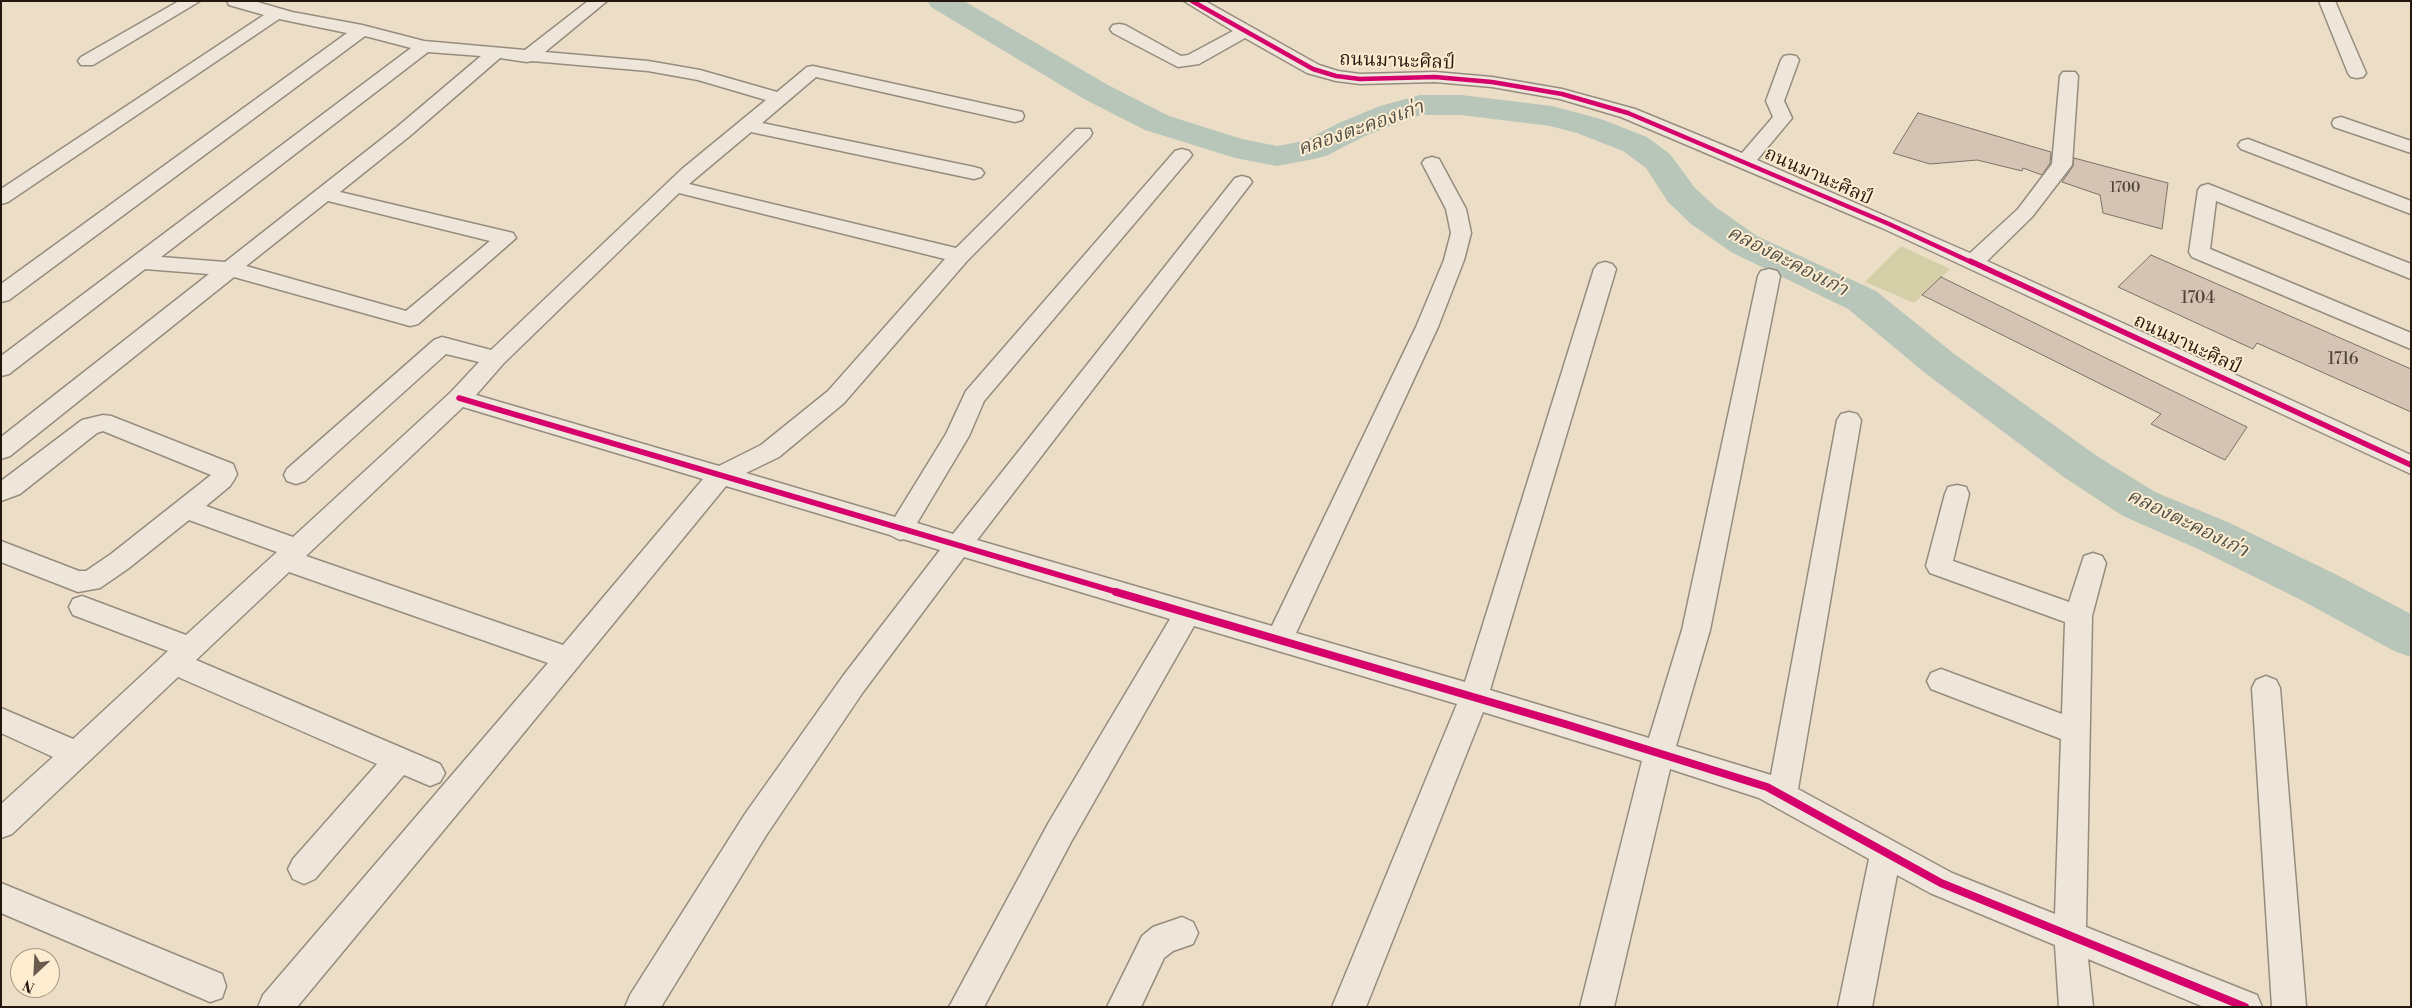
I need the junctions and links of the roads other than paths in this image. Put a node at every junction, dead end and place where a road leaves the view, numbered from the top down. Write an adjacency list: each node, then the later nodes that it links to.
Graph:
1 (192, 1): 14 (street)
2 (235, 1): 6 (street)
3 (599, 1): 12 (street)
4 (1192, 1): 9 (street, ถนนมานะศิลป์)
5 (2327, 1): 15 (street)
6 (276, 14): 8 (street); 31 (street)
7 (1119, 29): 9 (street)
8 (362, 30): 10 (street); 40 (street)
9 (1245, 31): 25 (street, ถนนมานะศิลป์)
10 (424, 46): 11 (street); 34 (street)
11 (495, 53): 12 (street); 30 (street)
12 (527, 57): 17 (street)
13 (1790, 60): 25 (street)
14 (87, 62)
15 (2357, 73)
16 (2069, 76): 35 (street)
17 (780, 98): 18 (street); 20 (street)
18 (1015, 116)
19 (2341, 123): 23 (street)
20 (746, 125): 27 (street); 29 (street)
21 (1083, 133): 33 (street)
22 (2248, 145): 32 (street)
23 (2411, 147)
24 (1182, 155): 53 (street)
25 (1745, 162): 35 (street, ถนนมานะศิลป์)
26 (1432, 163): 61 (street)
27 (974, 173)
28 (1242, 182): 54 (street)
29 (675, 186): 33 (street); 42 (street)
30 (324, 194): 36 (street); 36 (street)
31 (1, 198)
32 (2411, 208)
33 (960, 256): 49 (street)
34 (142, 262): 36 (street); 43 (street)
35 (1972, 263): 47 (street, ถนนมานะศิลป์)
36 (231, 269): 46 (street)
37 (1605, 269): 66 (street)
38 (2411, 272): 41 (street)
39 (1769, 276): 69 (street)
40 (1, 295)
41 (2411, 342)
42 (495, 359): 44 (street); 48 (street)
43 (1, 368)
44 (459, 398): 49 (street); 56 (street)
45 (1849, 420): 73 (street)
46 (1, 450)
47 (2411, 465)
48 (296, 475)
49 (720, 476): 53 (street); 81 (street)
50 (1, 492): 55 (street)
51 (1957, 494): 60 (street)
52 (195, 512): 56 (street)
53 (900, 530): 54 (street)
54 (958, 546): 59 (street); 82 (street)
55 (1, 551)
56 (292, 554): 62 (street); 63 (street)
57 (2093, 563): 60 (street)
58 (82, 607): 63 (street)
59 (1187, 614): 61 (street); 83 (street)
60 (2079, 616): 68 (street)
61 (1279, 640): 66 (street)
62 (556, 654)
63 (183, 655): 70 (street); 71 (street)
64 (1941, 681): 68 (street)
65 (2266, 688): 90 (street)
66 (1474, 698): 69 (street); 85 (street)
67 (1, 720): 70 (street)
68 (2074, 731): 79 (street)
69 (1658, 753): 73 (street); 86 (street)
70 (77, 754): 74 (street)
71 (398, 761): 72 (street); 76 (street)
72 (430, 773)
73 (1782, 795): 75 (street)
74 (1, 824)
75 (1886, 853): 79 (street); 87 (street)
76 (304, 869)
77 (1, 898): 80 (street)
78 (1182, 932): 84 (street)
79 (2070, 936): 88 (street); 89 (street)
80 (210, 986)
81 (275, 1007)
82 (642, 1007)
83 (966, 1007)
84 (1124, 1007)
85 (1350, 1007)
86 (1597, 1007)
87 (1855, 1007)
88 (2076, 1007)
89 (2245, 1007)
90 (2289, 1007)

